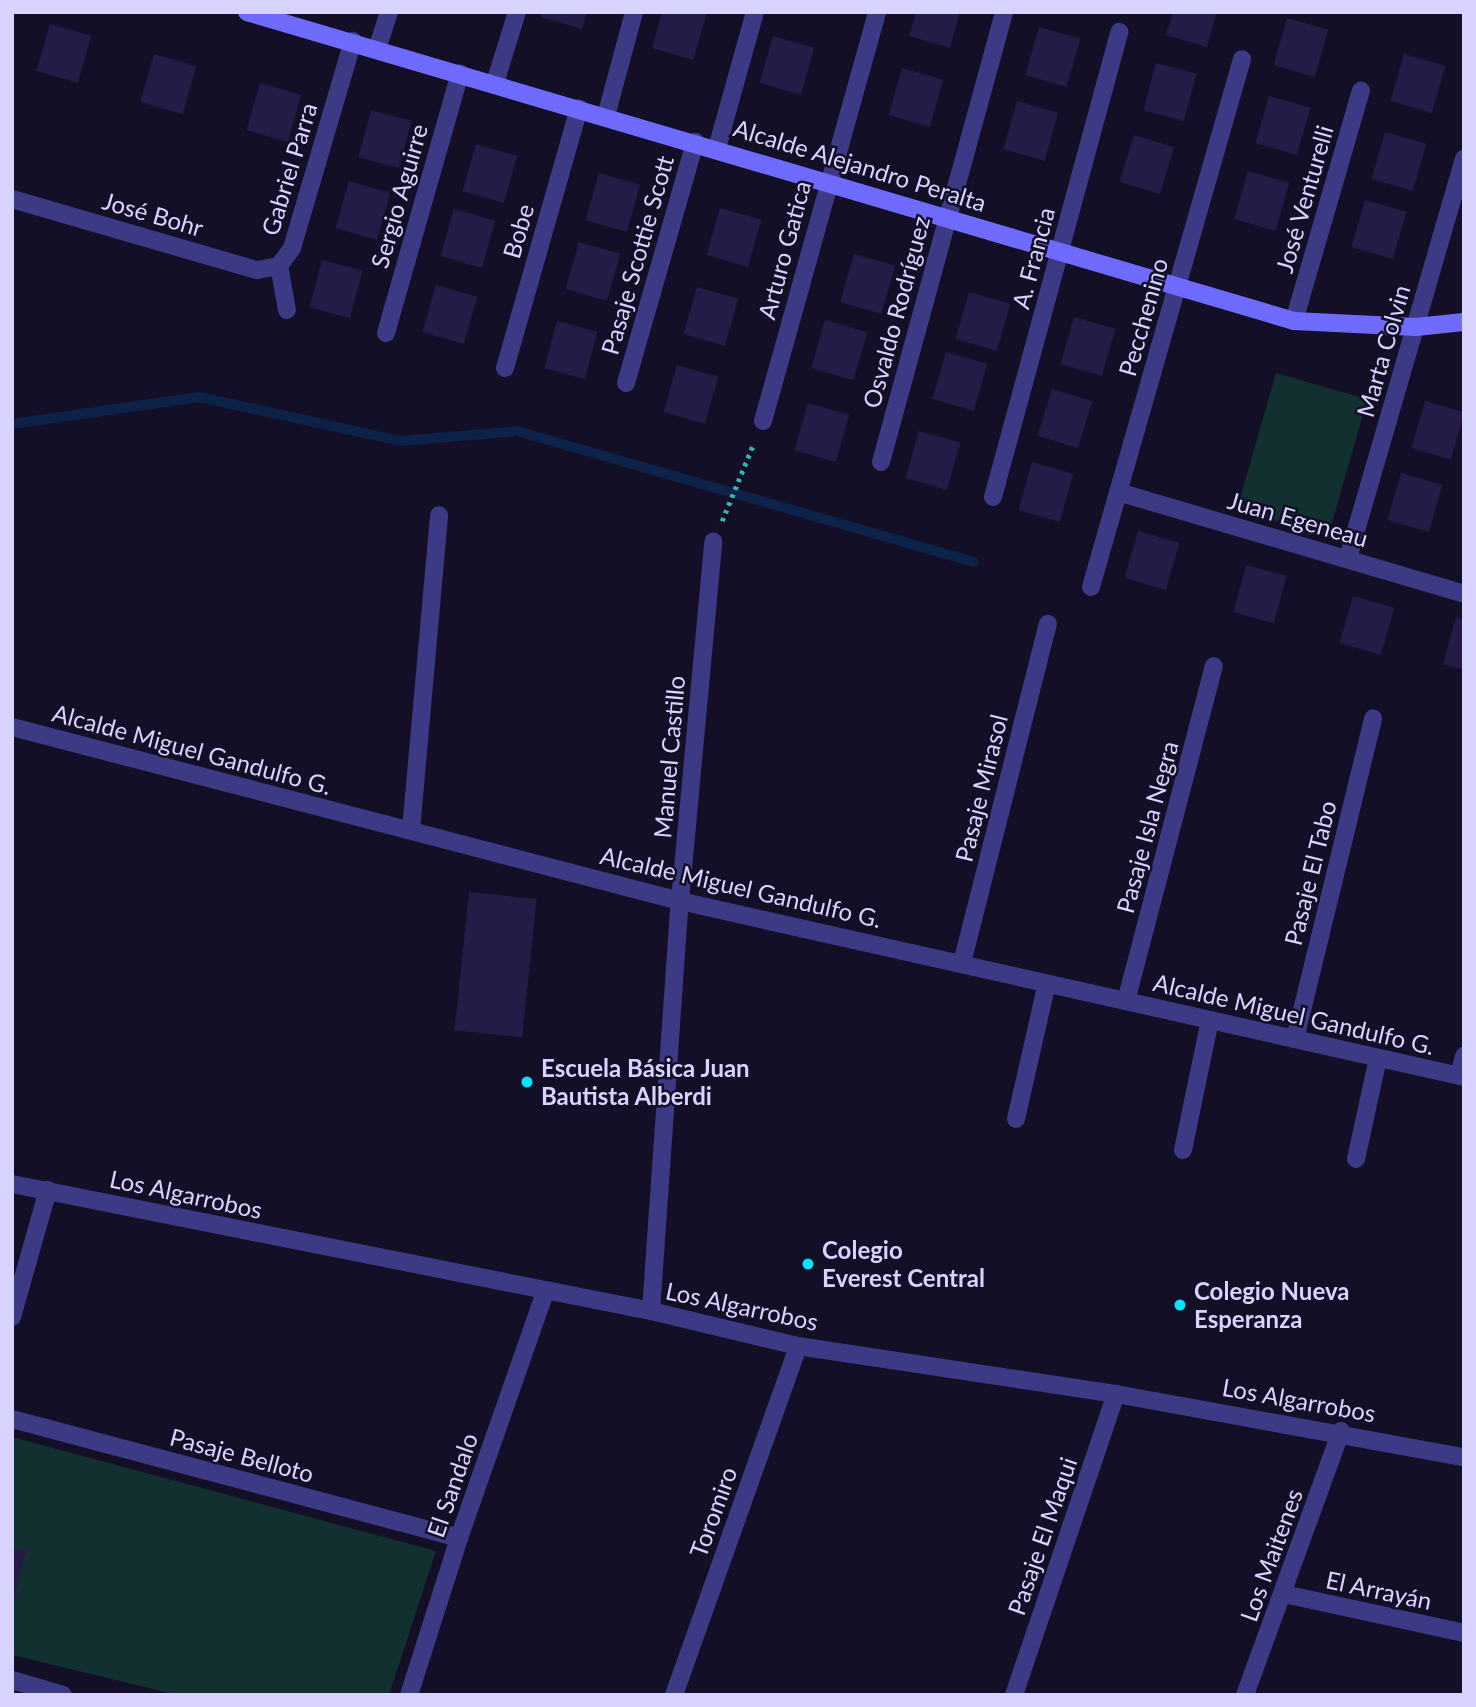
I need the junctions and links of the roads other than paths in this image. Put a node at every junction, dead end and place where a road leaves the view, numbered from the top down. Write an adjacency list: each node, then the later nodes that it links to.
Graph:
1 (389, 12): 10 (street)
2 (516, 12): 13 (street)
3 (634, 12): 16 (street)
4 (755, 12): 18 (street)
5 (877, 12): 20 (street, Arturo Gatica)
6 (1003, 12): 22 (street, Osvaldo Rodríguez)
7 (256, 14): 9 (street, Alcalde Alejandro Peralta)
8 (1119, 32): 23 (street, A. Francia)
9 (353, 41): 10 (street, Alcalde Alejandro Peralta); 24 (street, Gabriel Parra)
10 (377, 48): 12 (street, Alcalde Alejandro Peralta)
11 (1242, 59): 25 (street, Pecchenino)
12 (460, 73): 13 (street, Alcalde Alejandro Peralta); 30 (street, Sergio Aguirre)
13 (495, 83): 15 (street, Alcalde Alejandro Peralta)
14 (1361, 91): 27 (street, José Venturelli)
15 (579, 108): 16 (street, Alcalde Alejandro Peralta); 31 (street, Bobe)
16 (606, 116): 17 (street, Alcalde Alejandro Peralta)
17 (695, 142): 18 (street, Alcalde Alejandro Peralta); 32 (street, Pasaje Scottie Scott)
18 (717, 148): 20 (street, Alcalde Alejandro Peralta)
19 (1464, 158): 29 (street, Marta Colvin)
20 (828, 181): 22 (street, Alcalde Alejandro Peralta); 33 (street, Arturo Gatica)
21 (12, 199): 24 (street, José Bohr)
22 (947, 217): 23 (street, Alcalde Alejandro Peralta); 34 (street, Osvaldo Rodríguez)
23 (1060, 252): 25 (street, Alcalde Alejandro Peralta); 36 (street, A. Francia)
24 (279, 267): 26 (street, Gabriel Parra)
25 (1178, 286): 27 (street, Alcalde Alejandro Peralta); 35 (street, Pecchenino)
26 (286, 310)
27 (1294, 321): 29 (street, Alcalde Alejandro Peralta)
28 (1464, 322): 29 (street, Alcalde Alejandro Peralta)
29 (1416, 327): 39 (street, Marta Colvin)
30 (386, 333)
31 (505, 368)
32 (626, 383)
33 (763, 421)
34 (881, 462)
35 (1118, 492): 39 (street, Juan Egeneau); 40 (street, Pecchenino)
36 (993, 497)
37 (439, 515): 46 (street)
38 (713, 542): 47 (street, Manuel Castillo)
39 (1348, 558): 41 (street, Juan Egeneau)
40 (1091, 587)
41 (1462, 588)
42 (1048, 624): 48 (street, Pasaje Mirasol)
43 (1214, 666): 50 (street, Pasaje Isla Negra)
44 (1373, 718): 52 (street, Pasaje El Tabo)
45 (12, 727): 46 (street, Alcalde Miguel Gandulfo G.)
46 (411, 830): 47 (street, Alcalde Miguel Gandulfo G.)
47 (680, 901): 48 (street, Alcalde Miguel Gandulfo G.); 62 (street, Manuel Castillo)
48 (962, 963): 49 (street, Alcalde Miguel Gandulfo G.)
49 (1047, 983): 50 (street, Alcalde Miguel Gandulfo G.); 56 (street)
50 (1126, 1001): 51 (street, Alcalde Miguel Gandulfo G.)
51 (1210, 1020): 52 (street, Alcalde Miguel Gandulfo G.); 57 (street)
52 (1296, 1039): 54 (street, Alcalde Miguel Gandulfo G.)
53 (1464, 1056): 55 (street)
54 (1378, 1058): 55 (street, Alcalde Miguel Gandulfo G.); 58 (street)
55 (1461, 1077)
56 (1016, 1119)
57 (1183, 1150)
58 (1356, 1159)
59 (12, 1184): 60 (street, Los Algarrobos)
60 (48, 1190): 61 (street, Los Algarrobos); 63 (street)
61 (545, 1293): 62 (street, Los Algarrobos); 69 (street, El Sandalo)
62 (650, 1311): 64 (street, Los Algarrobos)
63 (12, 1317)
64 (798, 1346): 65 (street, Los Algarrobos); 75 (street, Toromiro)
65 (1116, 1394): 67 (street, Los Algarrobos); 76 (street, Pasaje El Maqui)
66 (12, 1419): 69 (street, Pasaje Belloto)
67 (1342, 1432): 68 (street, Los Algarrobos); 70 (street, Los Maitenes)
68 (1464, 1457)
69 (459, 1538): 74 (street, El Sandalo)
70 (1284, 1594): 71 (street, El Arrayán); 77 (street, Los Maitenes)
71 (1464, 1633)
72 (12, 1680): 73 (street)
73 (63, 1695)
74 (410, 1695)
75 (674, 1695)
76 (1014, 1695)
77 (1245, 1695)

